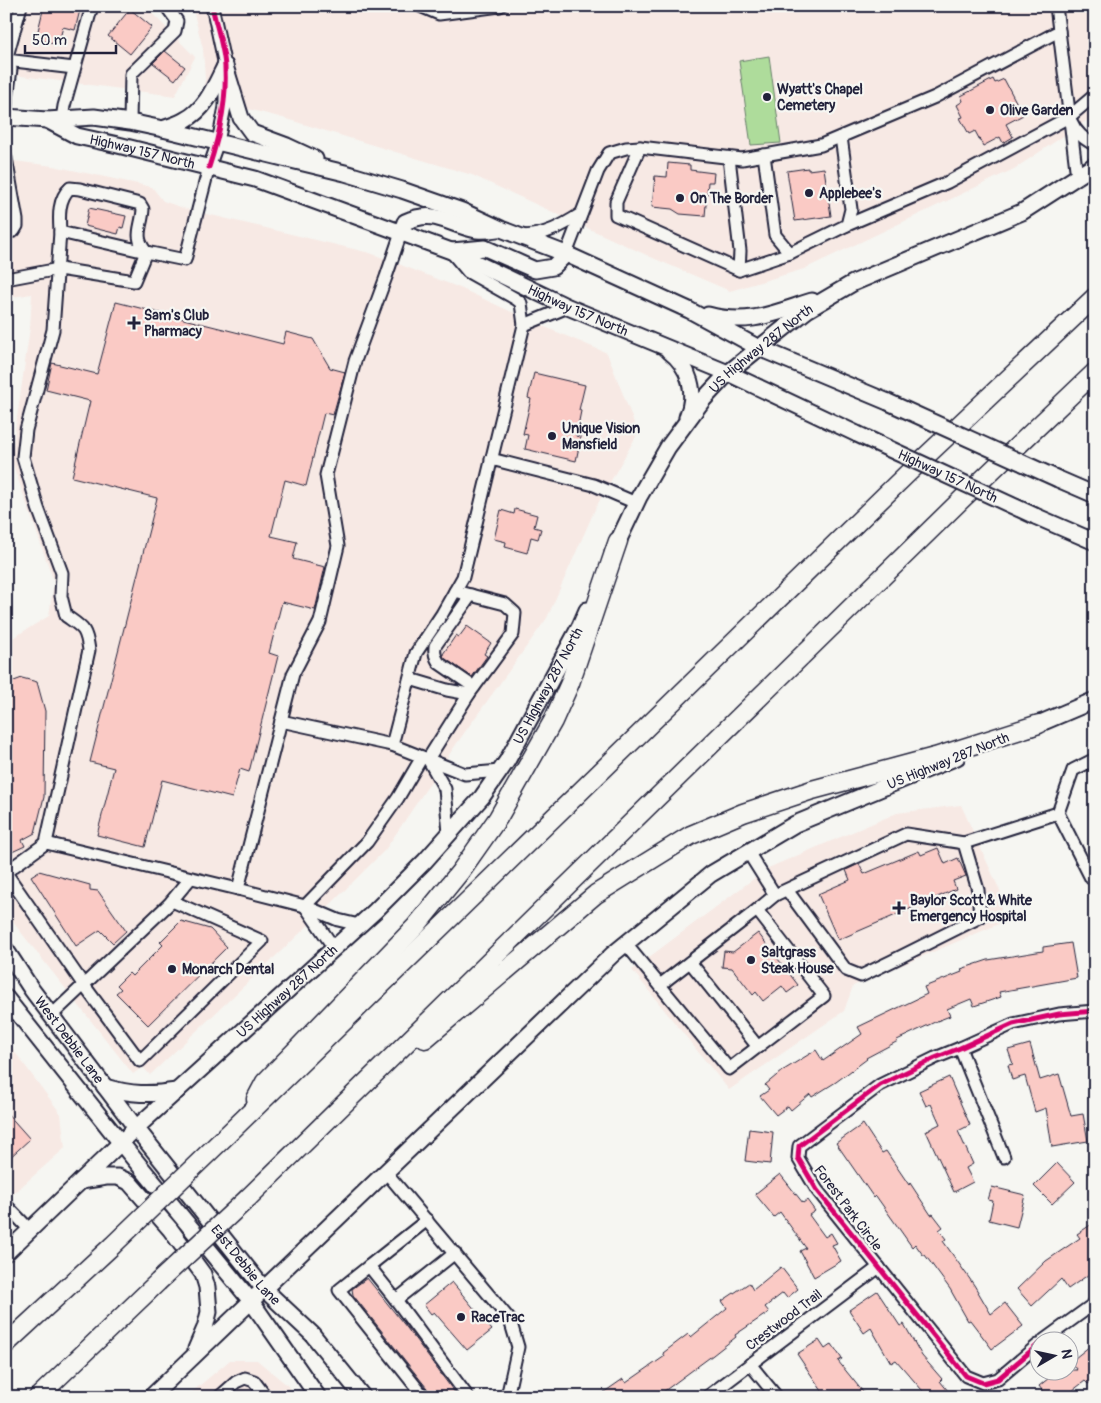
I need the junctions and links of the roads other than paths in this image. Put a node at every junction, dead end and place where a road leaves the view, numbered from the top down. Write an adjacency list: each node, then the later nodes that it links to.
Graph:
1 (21, 6): 9 (street)
2 (92, 6): 11 (street)
3 (166, 6): 18 (street)
4 (212, 6): 10 (street)
5 (420, 6): 6 (street)
6 (500, 6)
7 (1056, 6): 8 (street)
8 (1059, 31): 15 (street); 20 (street)
9 (6, 60): 11 (street); 13 (street)
10 (225, 66): 19 (main road); 21 (street); 29 (main road)
11 (74, 68): 16 (street)
12 (1095, 95): 15 (street)
13 (6, 107)
14 (6, 117): 17 (main road, Highway 157 North)
15 (1069, 117): 22 (street); 30 (street); 32 (street)
16 (62, 119): 17 (main road, Highway 157 North); 18 (main road, Highway 157 North)
17 (47, 120): 28 (main road, Highway 157 North)
18 (130, 122): 19 (main road, Highway 157 North)
19 (163, 129): 21 (main road, Highway 157 North)
20 (841, 137): 24 (street); 32 (street)
21 (218, 142): 28 (street); 29 (main road, Highway 157 North)
22 (1095, 145)
23 (640, 147): 26 (street); 31 (street); 43 (street)
24 (764, 155): 26 (street); 40 (street)
25 (6, 158): 35 (street)
26 (729, 158): 43 (street)
27 (1095, 165): 30 (main road, US Highway 287 North)
28 (209, 167): 36 (main road, Highway 157 North); 39 (street)
29 (345, 173): 33 (main road, Highway 157 North)
30 (1077, 177): 45 (main road, US Highway 287 North)
31 (581, 214): 37 (street); 41 (street)
32 (848, 225): 40 (street)
33 (502, 229): 36 (main road); 37 (main road, Highway 157 North)
34 (60, 232): 39 (street); 39 (street); 42 (street)
35 (6, 233)
36 (401, 233): 38 (main road, Highway 157 North); 65 (street)
37 (519, 236): 41 (main road, Highway 157 North)
38 (451, 251): 41 (main road); 47 (main road, Highway 157 North); 49 (street)
39 (146, 252): 42 (street)
40 (790, 253): 43 (street)
41 (566, 254): 48 (main road, Highway 157 North)
42 (59, 269): 44 (street); 73 (street)
43 (739, 270)
44 (6, 279)
45 (830, 296): 48 (main road); 51 (main road, US Highway 287 North)
46 (1095, 297): 100 (highway)
47 (568, 307): 49 (street); 50 (main road, Highway 157 North)
48 (689, 310): 51 (main road, Highway 157 North)
49 (524, 325): 55 (street)
50 (662, 346): 53 (main road, Highway 157 North); 54 (main road)
51 (759, 348): 53 (main road, US Highway 287 North); 56 (main road, Highway 157 North, bridge)
52 (1095, 372): 99 (highway)
53 (728, 373): 54 (main road, US Highway 287 North); 59 (main road, Highway 157 North, bridge)
54 (682, 427): 57 (main road, US Highway 287 North)
55 (491, 458): 57 (street); 60 (street)
56 (1095, 495)
57 (636, 502): 58 (main road, US Highway 287 North)
58 (618, 541): 70 (main road, US Highway 287 North); 100 (highway)
59 (1095, 542)
60 (455, 591): 61 (street); 62 (street)
61 (470, 595): 63 (street); 63 (street)
62 (410, 679): 63 (street); 67 (street)
63 (472, 690): 68 (street)
64 (1095, 700): 66 (main road, US Highway 287 North)
65 (282, 721): 67 (street); 79 (street)
66 (1039, 724): 75 (main road, US Highway 287 North); 99 (highway)
67 (392, 745): 68 (street)
68 (425, 758): 70 (street); 72 (street); 83 (street)
69 (1093, 764): 71 (street)
70 (500, 771): 72 (main road, US Highway 287 North)
71 (1058, 813): 74 (street); 77 (street)
72 (449, 834): 85 (main road, US Highway 287 North)
73 (46, 843): 76 (street); 78 (street)
74 (964, 843): 80 (street); 80 (street)
75 (748, 852): 81 (street); 86 (main road, US Highway 287 North)
76 (6, 872): 90 (street)
77 (1095, 878)
78 (190, 879): 79 (street); 82 (street)
79 (238, 889): 83 (street)
80 (787, 890): 81 (street)
81 (776, 895): 84 (street)
82 (172, 901): 90 (street); 90 (street)
83 (305, 906): 85 (street); 87 (street)
84 (757, 910): 89 (street); 95 (street)
85 (359, 925): 87 (main road, US Highway 287 North)
86 (625, 943): 91 (street); 104 (main road, US Highway 287 North)
87 (334, 948): 98 (main road, US Highway 287 North)
88 (6, 950): 94 (main road, West Debbie Lane)
89 (690, 962): 91 (street); 95 (street)
90 (83, 984): 94 (street)
91 (660, 985): 95 (street)
92 (6, 998): 102 (main road, West Debbie Lane)
93 (1095, 1011): 96 (street, Forest Park Circle)
94 (52, 1015): 97 (main road, West Debbie Lane)
95 (758, 1047)
96 (960, 1048): 103 (street); 112 (street, Forest Park Circle)
97 (105, 1087): 98 (main road); 101 (main road, West Debbie Lane)
98 (176, 1091): 101 (main road, US Highway 287 North)
99 (354, 1094): 122 (highway, bridge)
100 (247, 1117): 118 (highway, bridge)
101 (136, 1128): 102 (main road, US Highway 287 North); 113 (main road, East Debbie Lane)
102 (121, 1143): 105 (main road, US Highway 287 North); 115 (main road, East Debbie Lane)
103 (1004, 1156)
104 (385, 1171): 107 (street); 113 (main road, US Highway 287 North)
105 (81, 1180): 108 (main road, US Highway 287 North); 120 (main road)
106 (6, 1205): 108 (street)
107 (427, 1220): 110 (street); 111 (street)
108 (30, 1230): 109 (main road, US Highway 287 North)
109 (6, 1253)
110 (455, 1253): 114 (street); 130 (street)
111 (369, 1266): 114 (street); 128 (street)
112 (879, 1267): 119 (street, Forest Park Circle); 121 (street, Crestwood Trail)
113 (264, 1289): 115 (main road, US Highway 287 North); 127 (main road, East Debbie Lane)
114 (396, 1300): 129 (street)
115 (251, 1301): 120 (main road, US Highway 287 North); 126 (main road, East Debbie Lane)
116 (1095, 1303): 117 (street)
117 (1058, 1330)
118 (6, 1344)
119 (1028, 1354)
120 (192, 1358): 123 (main road, US Highway 287 North)
121 (750, 1364): 131 (street, Crestwood Trail); 132 (street)
122 (38, 1397)
123 (151, 1397)
124 (219, 1397): 125 (street)
125 (266, 1397)
126 (318, 1397)
127 (363, 1397)
128 (424, 1397)
129 (468, 1397)
130 (506, 1397)
131 (707, 1397)
132 (777, 1397)

